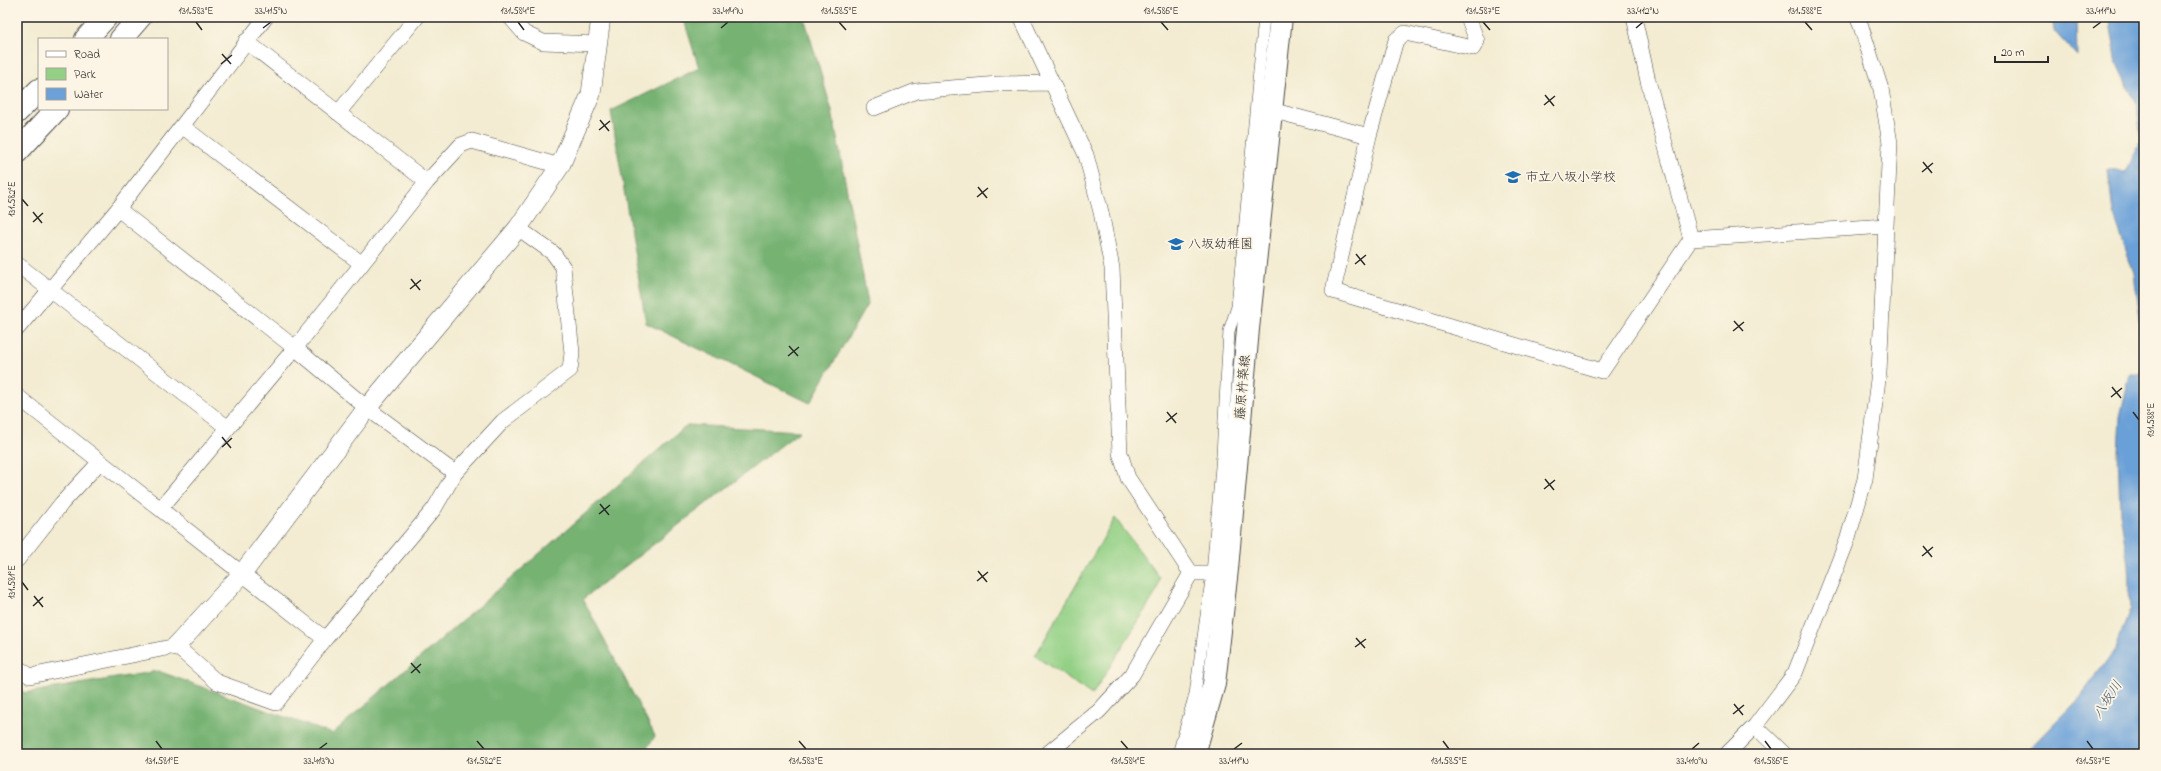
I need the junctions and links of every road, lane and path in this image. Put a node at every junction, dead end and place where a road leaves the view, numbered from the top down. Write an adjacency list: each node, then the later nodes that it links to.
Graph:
1 (106, 17): 13 (main road)
2 (140, 17): 14 (main road)
3 (266, 17): 15 (street)
4 (417, 17): 23 (street)
5 (510, 17): 16 (street)
6 (601, 17): 16 (street)
7 (1021, 17): 17 (street)
8 (1264, 17): 45 (street)
9 (1281, 17): 21 (main road, 藤原杵築線)
10 (1468, 17): 25 (street)
11 (1634, 17): 32 (street)
12 (1858, 17): 30 (street)
13 (87, 38)
14 (122, 38)
15 (246, 41): 23 (street); 24 (street)
16 (597, 44): 27 (street)
17 (1051, 83): 19 (street); 46 (street)
18 (38, 91): 22 (main road)
19 (874, 108)
20 (56, 110): 26 (main road)
21 (1271, 110): 25 (street); 45 (main road, 藤原杵築線)
22 (17, 112)
23 (338, 113): 28 (street)
24 (182, 126): 29 (street); 34 (street)
25 (1369, 136): 32 (street)
26 (17, 152)
27 (560, 166): 28 (street); 31 (street)
28 (427, 182): 34 (street)
29 (118, 209): 35 (street); 37 (street)
30 (1886, 226): 32 (street); 51 (street)
31 (518, 228): 39 (street); 42 (street)
32 (1691, 239)
33 (17, 264): 35 (street)
34 (362, 264): 37 (street)
35 (50, 290): 36 (street); 40 (street)
36 (17, 328)
37 (296, 348): 39 (street); 40 (street)
38 (17, 396): 41 (street)
39 (367, 408): 42 (street); 47 (street)
40 (228, 428): 43 (street)
41 (99, 463): 43 (street); 44 (street)
42 (455, 473): 48 (street)
43 (161, 508): 47 (street)
44 (17, 560)
45 (1219, 571): 46 (street); 53 (street); 54 (main road, 藤原杵築線)
46 (1191, 573): 52 (street)
47 (242, 574): 48 (street); 49 (street)
48 (325, 639): 49 (street)
49 (176, 646): 50 (street)
50 (17, 667)
51 (1755, 726): 55 (street); 56 (street)
52 (1047, 754)
53 (1178, 754)
54 (1194, 754)
55 (1727, 754)
56 (1784, 754)

